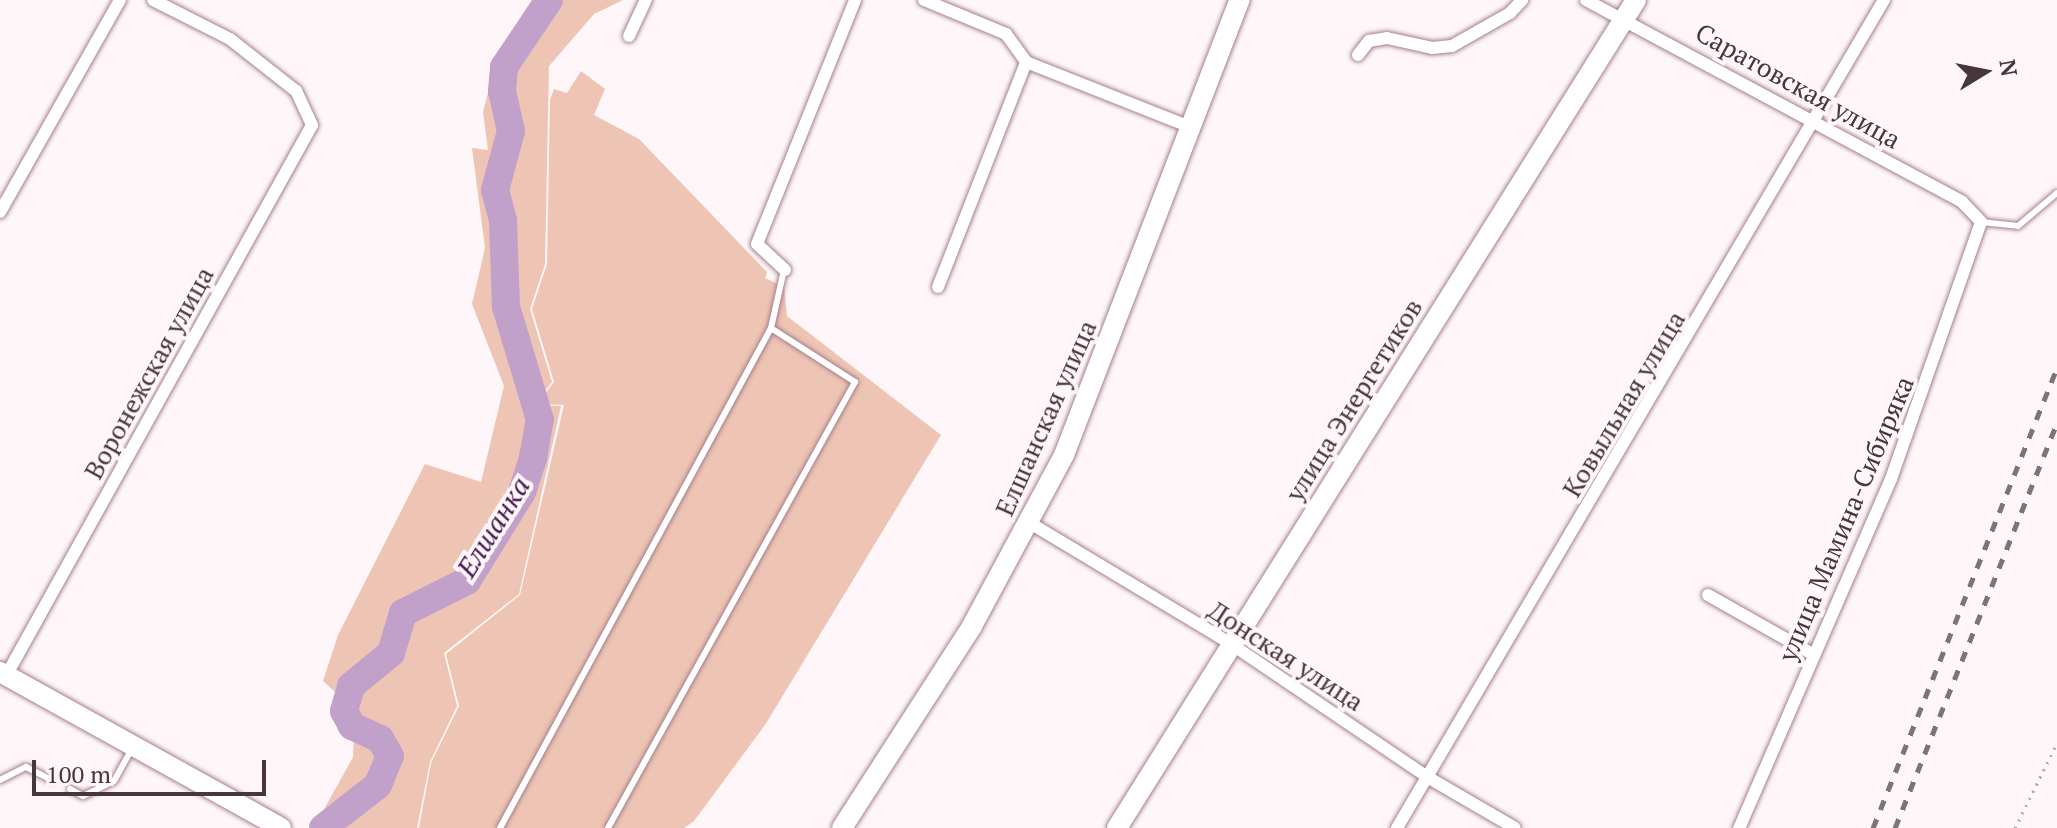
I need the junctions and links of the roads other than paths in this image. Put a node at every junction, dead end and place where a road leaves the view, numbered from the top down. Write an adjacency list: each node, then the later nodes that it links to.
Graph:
1 (120, 0): 17 (street)
2 (153, 0): 26 (street, Воронежская улица)
3 (646, 0): 11 (street)
4 (855, 0): 19 (street)
5 (924, 0): 13 (street)
6 (1240, 0): 15 (main road, Елшанская улица)
7 (1522, 0): 12 (street)
8 (1586, 0): 10 (street, Саратовская улица)
9 (1884, 0): 14 (street, Ковыльная улица)
10 (1630, 9): 14 (street, Саратовская улица); 24 (main road, улица Энергетиков)
11 (629, 36)
12 (1358, 55)
13 (1026, 62): 15 (street); 20 (street)
14 (1817, 121): 18 (street, Саратовская улица); 28 (street, Ковыльная улица)
15 (1190, 127): 22 (main road, Елшанская улица)
16 (2057, 193): 18 (lane)
17 (0, 212)
18 (1981, 222): 25 (street, улица Мамина-Сибиряка)
19 (785, 270): 21 (lane)
20 (938, 287)
21 (771, 328): 33 (lane); 34 (lane)
22 (1030, 523): 24 (street, Донская улица); 35 (main road, Елшанская улица)
23 (1708, 595): 25 (street)
24 (1231, 644): 28 (street, Донская улица); 36 (main road, улица Энергетиков)
25 (1814, 655): 39 (street, улица Мамина-Сибиряка)
26 (3, 674): 27 (main road)
27 (133, 748): 31 (lane); 32 (main road)
28 (1429, 778): 37 (street, Ковыльная улица); 38 (street, Донская улица)
29 (0, 780): 30 (lane)
30 (52, 780)
31 (70, 789)
32 (281, 828)
33 (500, 828)
34 (608, 828)
35 (842, 828)
36 (1117, 828)
37 (1397, 828)
38 (1515, 828)
39 (1739, 828)

